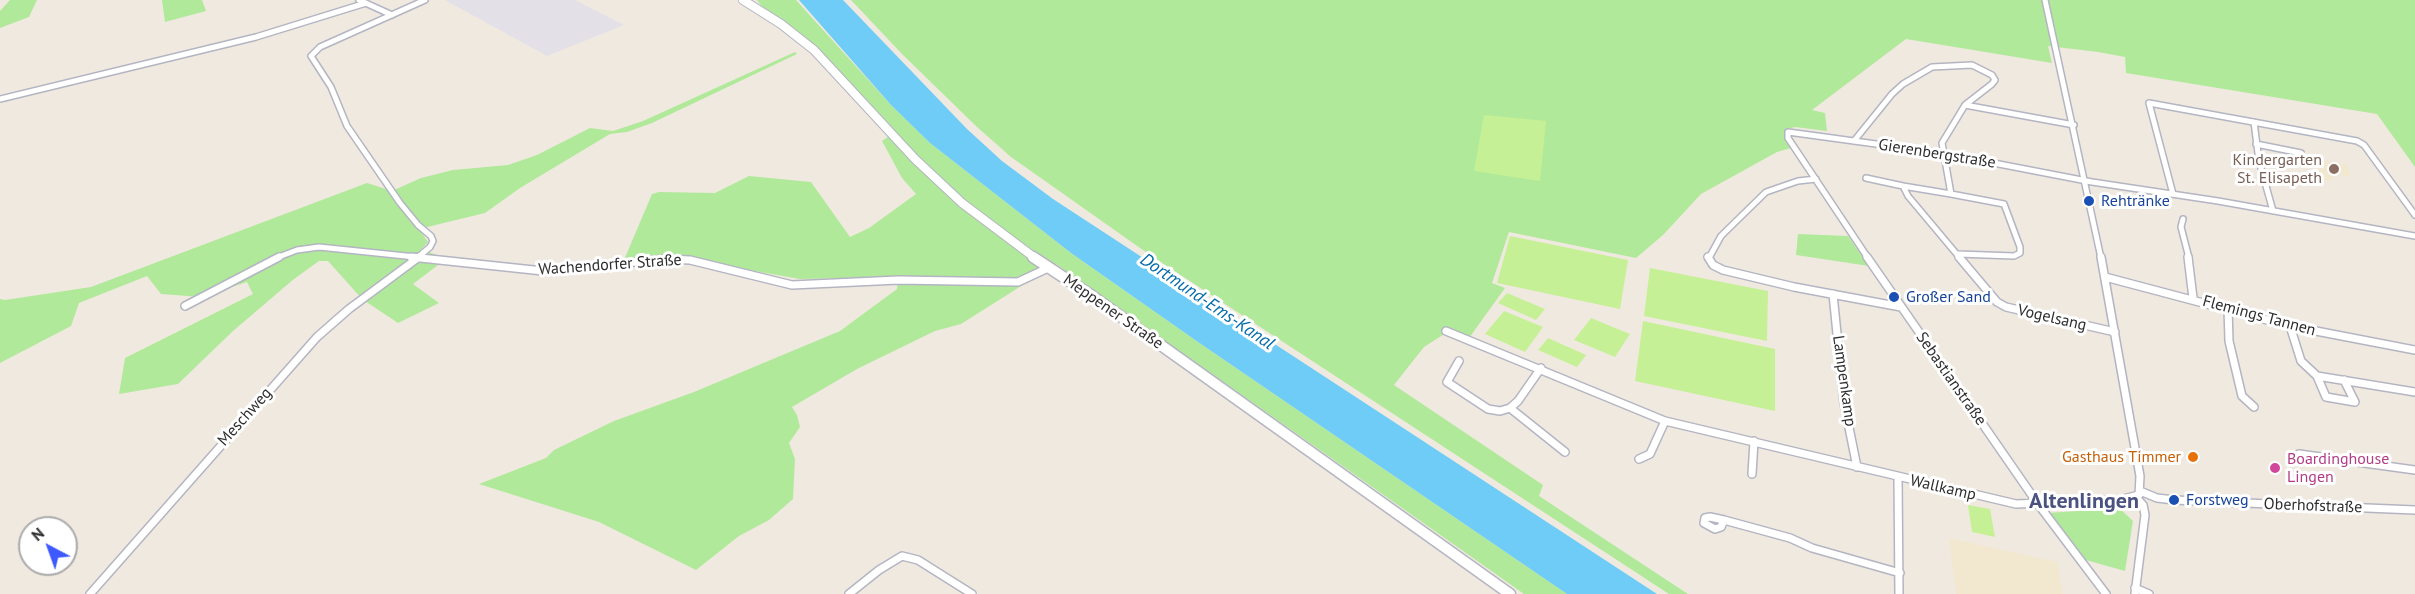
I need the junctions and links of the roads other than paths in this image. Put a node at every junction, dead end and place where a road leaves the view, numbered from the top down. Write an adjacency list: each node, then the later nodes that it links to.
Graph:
1 (359, 0): 5 (street)
2 (425, 0): 6 (street)
3 (743, 0): 28 (main road, Meppener Straße)
4 (2045, 0): 10 (street)
5 (366, 3): 6 (street); 7 (street)
6 (392, 15): 27 (street)
7 (0, 99)
8 (1965, 105): 10 (street); 12 (street); 14 (street)
9 (2254, 122): 13 (street); 21 (street); 23 (street)
10 (2074, 125): 18 (street)
11 (1788, 132): 12 (street, Gierenbergstraße); 17 (street, Sebastianstraße)
12 (1854, 141): 14 (street, Gierenbergstraße)
13 (2256, 144): 15 (street); 22 (street)
14 (1942, 153): 18 (street, Gierenbergstraße); 20 (street)
15 (2301, 153)
16 (1866, 178): 19 (street)
17 (1816, 179): 30 (street); 33 (street, Sebastianstraße)
18 (2085, 180): 21 (street); 29 (street)
19 (1903, 186): 20 (street); 26 (street, Vogelsang)
20 (1951, 194): 26 (street)
21 (2173, 194): 22 (street)
22 (2273, 211): 25 (street)
23 (2415, 215)
24 (2183, 219): 31 (street)
25 (2415, 236)
26 (1958, 254): 37 (street, Vogelsang)
27 (418, 258): 28 (street, Wachendorfer Straße); 32 (street, Wachendorfer Straße); 61 (street, Meschweg)
28 (1048, 267): 64 (main road, Meppener Straße)
29 (2105, 277): 31 (street, Flemings Tannen); 37 (street)
30 (1833, 294): 33 (street); 51 (street, Lampenkamp)
31 (2193, 298): 34 (street, Flemings Tannen)
32 (185, 306)
33 (1901, 307): 56 (street, Sebastianstraße)
34 (2228, 309): 35 (street, Flemings Tannen); 44 (street)
35 (2290, 326): 38 (street, Flemings Tannen); 41 (street)
36 (1446, 331): 40 (street, Wallkamp)
37 (2115, 332): 55 (street)
38 (2415, 350)
39 (1460, 361): 45 (street)
40 (1541, 368): 45 (street); 46 (street, Wallkamp)
41 (2317, 376): 42 (street); 42 (street)
42 (2344, 380): 43 (street)
43 (2415, 392)
44 (2254, 407)
45 (1510, 408): 48 (street)
46 (1665, 421): 47 (street, Wallkamp); 50 (street)
47 (1754, 441): 51 (street, Wallkamp); 53 (street)
48 (1565, 452)
49 (2299, 454): 52 (street)
50 (1639, 459)
51 (1857, 467): 54 (street, Wallkamp)
52 (2415, 470)
53 (1752, 474)
54 (1898, 477): 56 (street, Wallkamp); 59 (street)
55 (2137, 494): 56 (street, Wallkamp); 57 (street, Oberhofstraße); 60 (street)
56 (2038, 504): 66 (street)
57 (2415, 510)
58 (1724, 520): 59 (street)
59 (1900, 573): 65 (street)
60 (2135, 591): 67 (street)
61 (90, 594)
62 (849, 594): 63 (street)
63 (972, 594)
64 (1510, 594)
65 (1899, 594)
66 (2106, 594)
67 (2149, 594)

